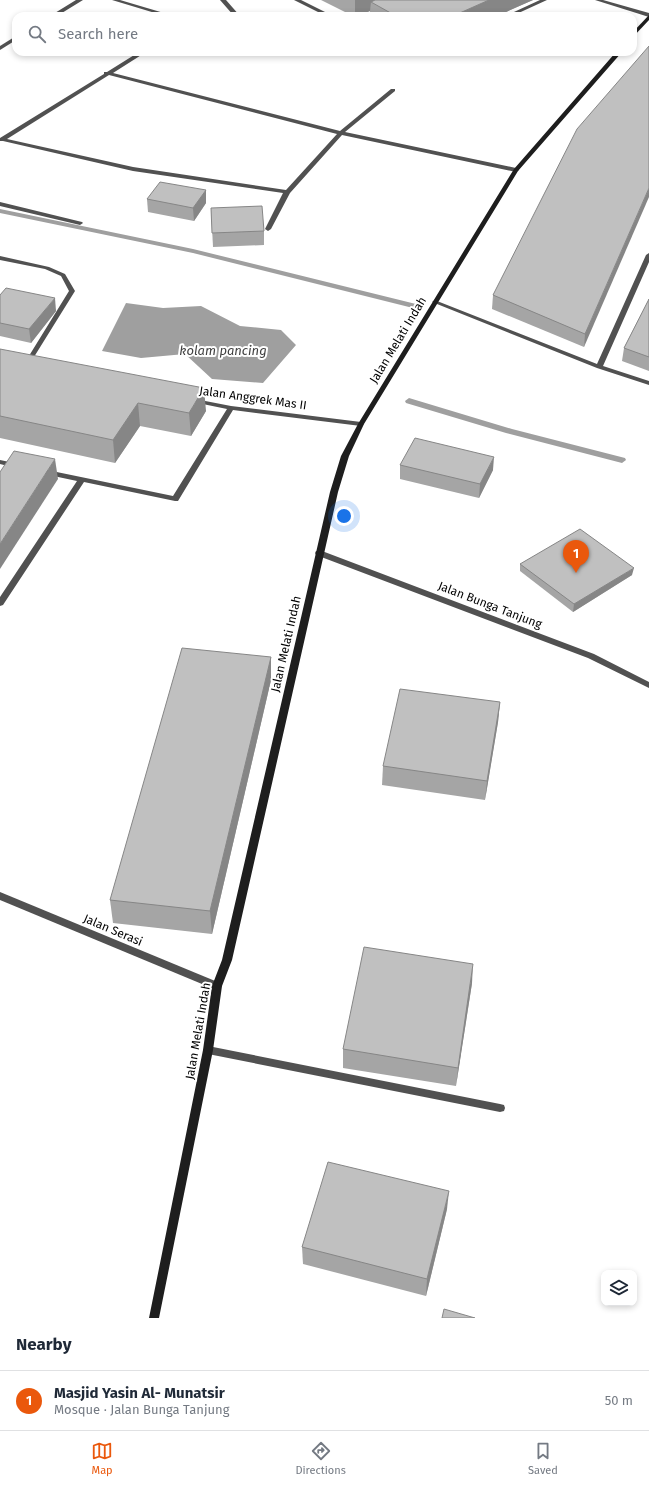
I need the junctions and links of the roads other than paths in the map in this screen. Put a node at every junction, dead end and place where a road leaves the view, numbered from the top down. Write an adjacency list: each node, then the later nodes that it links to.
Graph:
1 (80, 0): 7 (street)
2 (115, 0): 8 (street)
3 (223, 0): 9 (street)
4 (297, 0): 10 (street)
5 (544, 0): 11 (street)
6 (598, 0): 12 (street)
7 (60, 12)
8 (157, 12)
9 (234, 12)
10 (322, 12)
11 (517, 12)
12 (636, 12)
13 (637, 12): 14 (street)
14 (649, 16): 15 (main road)
15 (637, 30)
16 (12, 40): 17 (street)
17 (0, 48)
18 (136, 56): 20 (street)
19 (615, 56): 24 (main road, Jalan Melati Indah)
20 (106, 73): 22 (street); 23 (street)
21 (393, 90): 22 (street)
22 (341, 133): 24 (street); 25 (street)
23 (1, 139): 25 (street)
24 (516, 170): 31 (main road, Jalan Melati Indah)
25 (287, 192): 28 (street)
26 (0, 204): 27 (street)
27 (80, 223)
28 (268, 229)
29 (649, 255): 32 (street)
30 (0, 258): 33 (street)
31 (435, 302): 32 (street); 37 (main road, Jalan Melati Indah)
32 (600, 368): 34 (street)
33 (33, 370)
34 (649, 383)
35 (185, 399): 36 (street, Jalan Anggrek Mas II)
36 (231, 408): 37 (street, Jalan Anggrek Mas II); 41 (street)
37 (361, 424): 42 (main road, Jalan Melati Indah)
38 (0, 462): 39 (street)
39 (22, 467)
40 (38, 470): 41 (street)
41 (82, 480): 43 (street)
42 (319, 553): 44 (street, Jalan Bunga Tanjung); 46 (main road, Jalan Melati Indah)
43 (0, 603)
44 (649, 685)
45 (0, 896): 46 (street, Jalan Serasi)
46 (217, 986): 47 (main road, Jalan Melati Indah)
47 (208, 1050): 48 (street); 49 (main road, Jalan Melati Indah)
48 (500, 1108)
49 (154, 1318)

